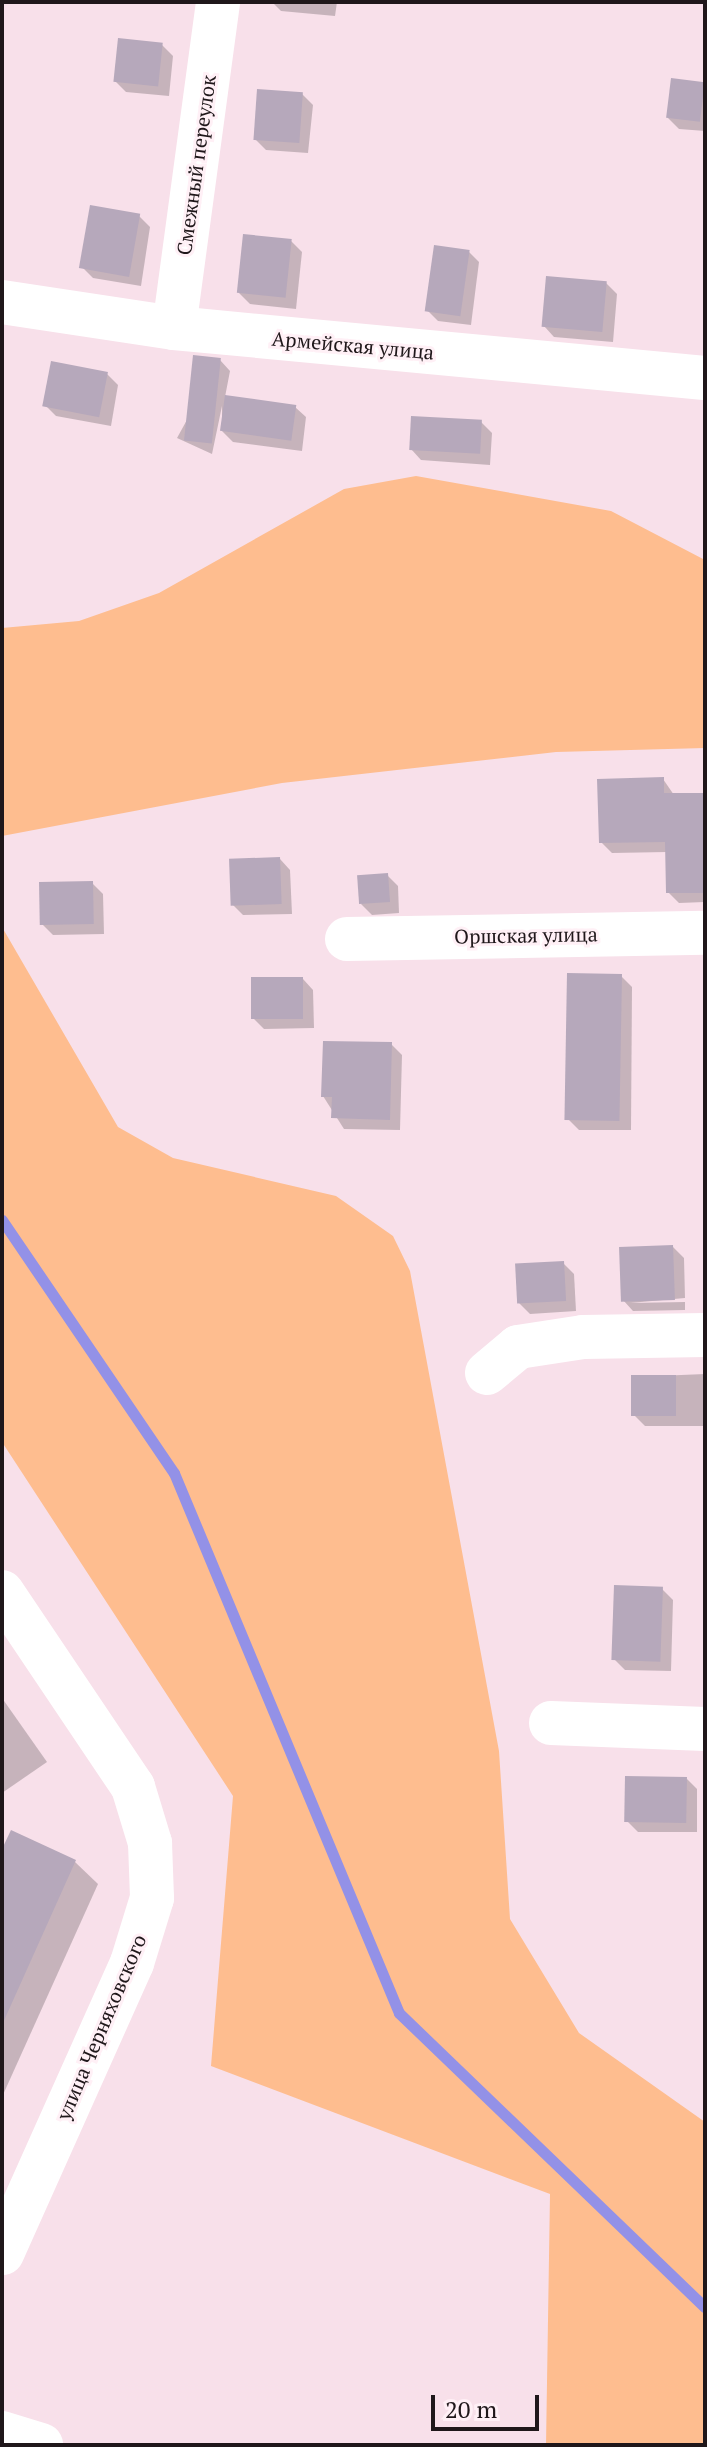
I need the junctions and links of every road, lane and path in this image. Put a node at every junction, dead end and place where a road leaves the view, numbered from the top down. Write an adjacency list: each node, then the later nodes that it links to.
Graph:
1 (218, 2): 3 (street, Смежный переулок)
2 (2, 302): 3 (street, Армейская улица)
3 (174, 328): 4 (street, Армейская улица)
4 (705, 378)
5 (705, 933): 6 (street, Оршская улица)
6 (347, 939)
7 (705, 1335): 8 (street)
8 (487, 1373)
9 (2, 1592): 12 (street, улица Черняховского)
10 (551, 1723): 11 (street)
11 (705, 1729)
12 (2, 2253)
13 (2, 2433): 14 (street)
14 (41, 2445)

